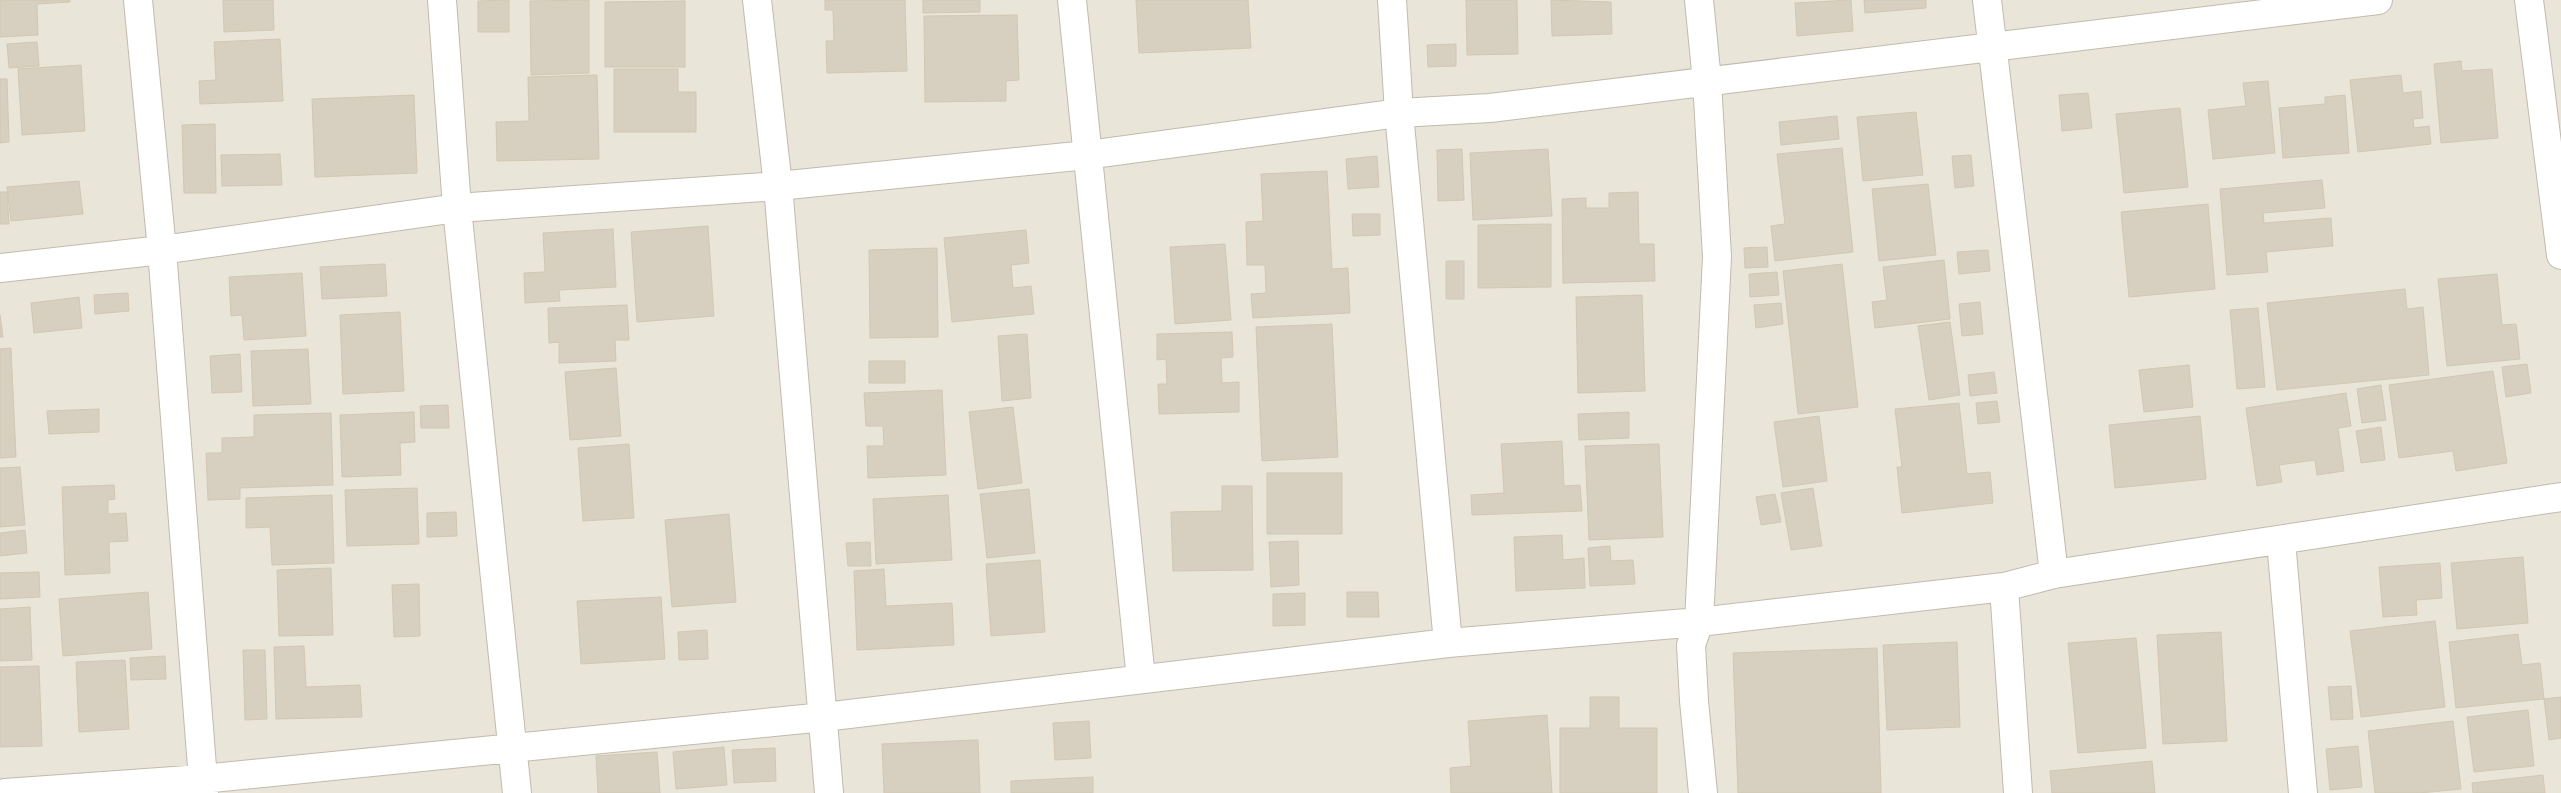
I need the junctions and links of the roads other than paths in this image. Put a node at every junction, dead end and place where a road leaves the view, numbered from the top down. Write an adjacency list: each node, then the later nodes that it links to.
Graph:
1 (138, 0): 16 (street)
2 (442, 0): 15 (street)
3 (757, 0): 14 (street)
4 (1072, 0): 13 (street)
5 (1392, 0): 12 (street)
6 (1699, 0): 11 (street)
7 (1987, 0): 10 (street)
8 (2378, 0): 10 (street)
9 (2530, 0): 17 (street)
10 (1992, 48): 11 (street); 21 (street)
11 (1707, 81): 12 (street); 23 (street)
12 (1399, 113): 13 (street); 24 (street)
13 (1087, 154): 14 (street); 25 (street)
14 (778, 186): 15 (street); 26 (street)
15 (457, 208): 16 (street); 27 (street)
16 (162, 250): 18 (street); 28 (street)
17 (2561, 255)
18 (0, 268)
19 (2561, 497): 20 (street)
20 (2281, 541): 21 (street); 34 (street)
21 (2054, 574): 22 (street)
22 (2004, 587): 23 (street); 33 (street)
23 (1699, 622): 24 (street); 32 (street)
24 (1448, 643): 25 (street)
25 (1141, 679): 26 (street)
26 (824, 717): 27 (street); 31 (street)
27 (511, 747): 28 (street); 30 (street)
28 (203, 786): 29 (street)
29 (5, 793)
30 (517, 793)
31 (829, 793)
32 (1704, 793)
33 (2018, 793)
34 (2303, 793)

